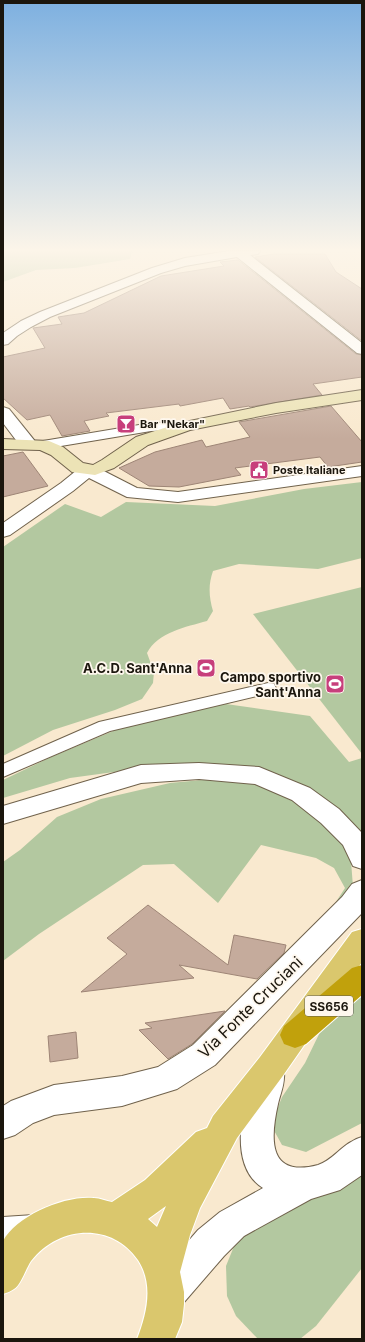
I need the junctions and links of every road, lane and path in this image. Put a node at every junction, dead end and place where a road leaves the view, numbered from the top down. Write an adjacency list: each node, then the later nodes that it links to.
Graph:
1 (50, 314): 3 (street)
2 (317, 314): 4 (street)
3 (4, 338)
4 (362, 350)
5 (362, 395): 7 (street)
6 (3, 412): 9 (street)
7 (186, 426): 9 (lane); 10 (street)
8 (3, 444): 9 (street)
9 (35, 444): 10 (street)
10 (88, 470): 11 (street); 12 (street)
11 (362, 471)
12 (3, 531)
13 (268, 688): 14 (lane)
14 (3, 772)
15 (3, 814): 16 (street)
16 (362, 859)
17 (362, 891): 23 (street, Via Fonte Cruciani)
18 (362, 940): 21 (main road)
19 (362, 965): 21 (main road)
20 (362, 977): 21 (highway, SS656)
21 (295, 1035): 22 (main road)
22 (271, 1067): 24 (main road); 26 (street)
23 (3, 1124)
24 (225, 1127): 27 (main road); 31 (main road)
25 (362, 1153): 26 (street)
26 (307, 1183): 31 (street)
27 (116, 1220): 28 (main road); 31 (main road)
28 (39, 1228): 29 (lane); 30 (main road)
29 (3, 1230)
30 (4, 1265)
31 (164, 1283): 32 (main road)
32 (156, 1339)

